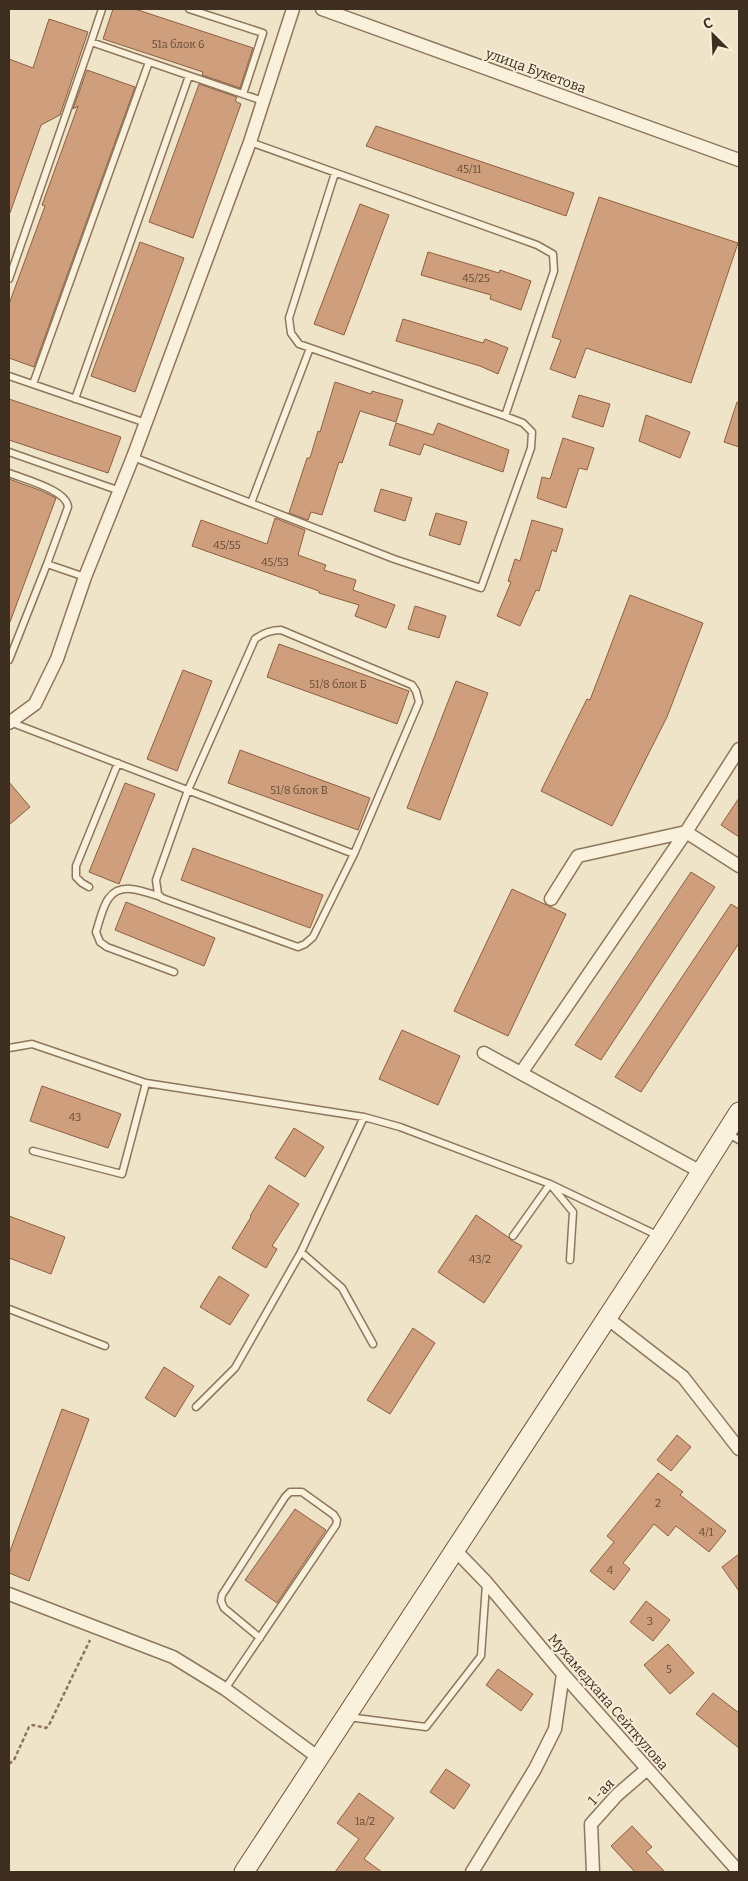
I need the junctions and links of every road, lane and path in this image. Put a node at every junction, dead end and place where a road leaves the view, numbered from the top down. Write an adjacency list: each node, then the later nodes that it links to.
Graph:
1 (102, 9): 5 (lane)
2 (189, 9): 8 (lane)
3 (293, 9): 9 (street)
4 (322, 9): 11 (street, улица Букетова)
5 (91, 42): 6 (lane); 13 (lane)
6 (149, 62): 7 (lane); 16 (lane)
7 (189, 76): 8 (lane); 17 (lane)
8 (243, 94): 9 (lane)
9 (263, 101): 10 (street)
10 (250, 142): 12 (lane); 19 (street)
11 (739, 160)
12 (334, 173): 14 (lane); 18 (lane)
13 (9, 279)
14 (310, 348): 18 (lane); 24 (lane)
15 (9, 376): 16 (lane)
16 (33, 384): 17 (lane)
17 (74, 399): 19 (lane)
18 (505, 416): 24 (lane)
19 (146, 423): 21 (street)
20 (9, 452): 23 (lane)
21 (133, 458): 23 (street); 24 (lane)
22 (9, 473): 25 (lane)
23 (120, 491): 26 (street)
24 (251, 503)
25 (47, 564): 26 (lane); 27 (lane)
26 (85, 577): 28 (street)
27 (9, 660)
28 (10, 723): 30 (lane)
29 (739, 749): 32 (street)
30 (118, 763): 31 (lane); 35 (lane)
31 (188, 790): 33 (lane); 33 (lane); 36 (lane)
32 (686, 832): 34 (street); 37 (street); 41 (street)
33 (354, 854): 36 (lane)
34 (739, 866)
35 (89, 886)
36 (162, 898): 38 (lane)
37 (551, 899)
38 (174, 972)
39 (9, 1048): 42 (lane)
40 (484, 1053): 41 (street)
41 (521, 1074): 47 (street)
42 (146, 1083): 44 (lane); 46 (lane)
43 (739, 1112): 45 (main road)
44 (364, 1117): 48 (lane); 51 (lane)
45 (733, 1136): 47 (main road)
46 (34, 1151)
47 (701, 1172): 50 (main road)
48 (550, 1184): 49 (lane); 50 (lane); 52 (lane)
49 (513, 1236)
50 (660, 1237): 54 (main road)
51 (301, 1252): 55 (lane); 57 (lane)
52 (570, 1260)
53 (9, 1309): 56 (lane)
54 (606, 1318): 58 (street); 59 (main road)
55 (373, 1344)
56 (105, 1346)
57 (196, 1407)
58 (739, 1449)
59 (455, 1550): 60 (street, Мухамедхана Сейткулова); 66 (main road)
60 (486, 1582): 64 (street, Мухамедхана Сейткулова); 66 (lane)
61 (9, 1594): 62 (street)
62 (96, 1627): 65 (street); 68 (path)
63 (260, 1638): 63 (lane); 65 (lane)
64 (563, 1674): 69 (street, Мухамедхана Сейткулова); 71 (street)
65 (225, 1689): 67 (street)
66 (347, 1717): 67 (main road)
67 (319, 1758): 70 (main road)
68 (9, 1764)
69 (646, 1770): 72 (street, 1 -ая); 73 (street, Мухамедхана Сейткулова)
70 (244, 1872)
71 (472, 1872)
72 (593, 1872)
73 (738, 1872)

